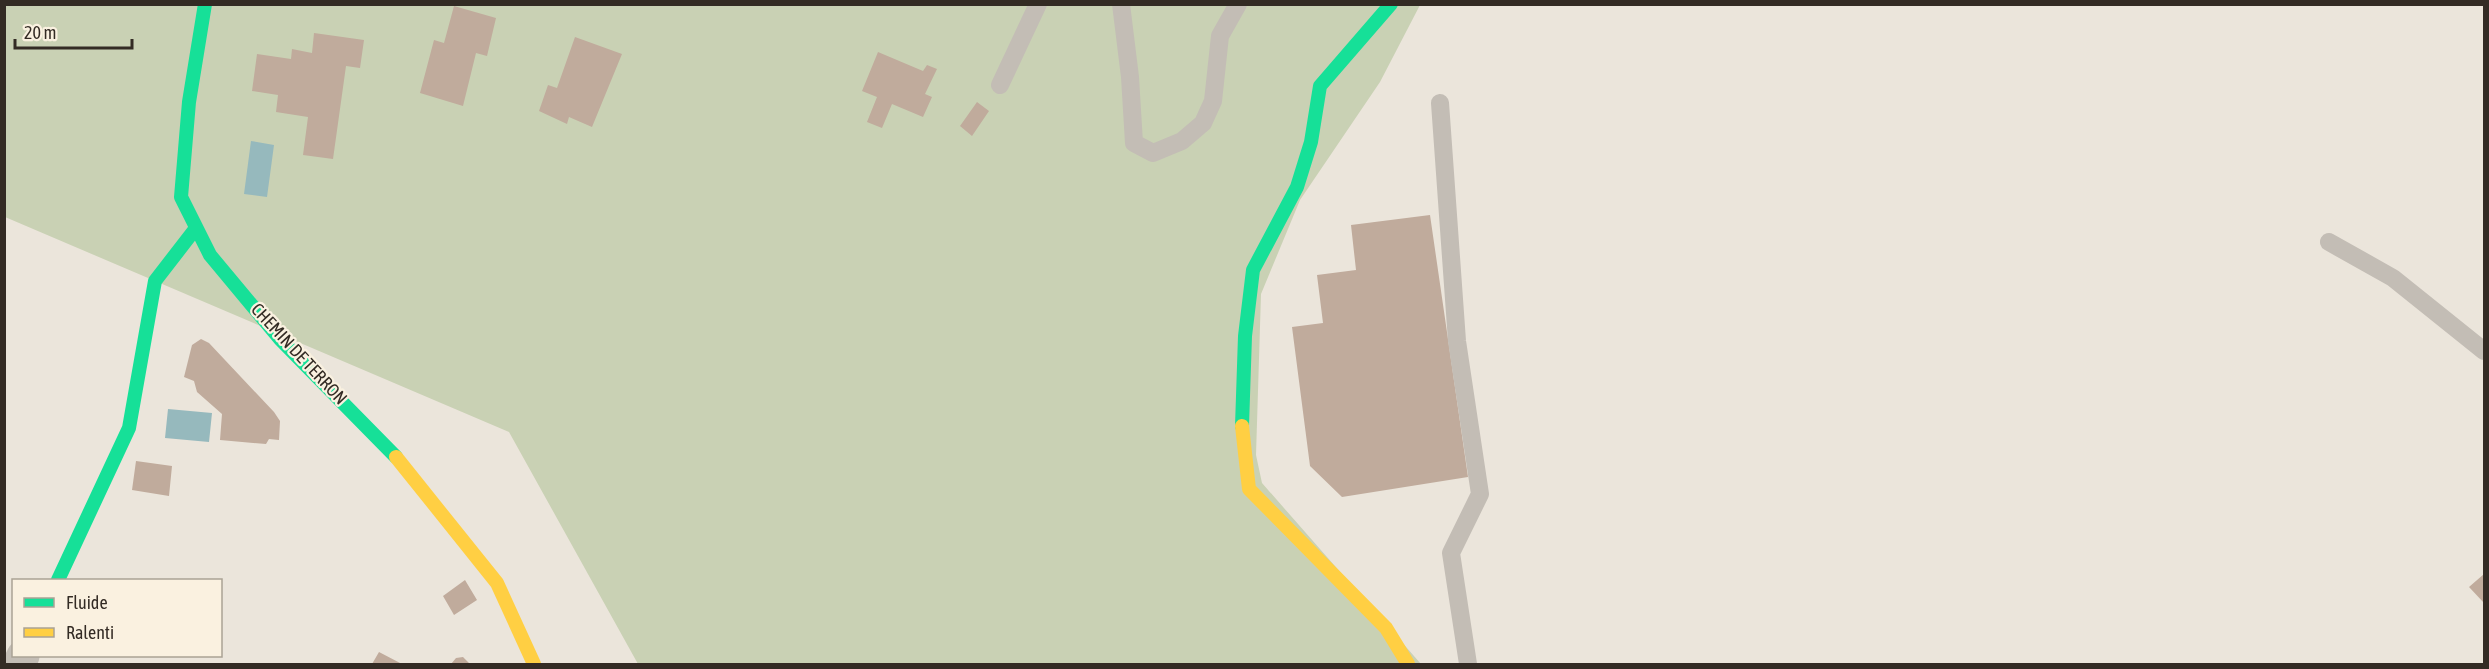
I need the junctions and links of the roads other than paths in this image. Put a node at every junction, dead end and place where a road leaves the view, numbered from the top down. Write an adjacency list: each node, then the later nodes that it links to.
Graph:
1 (205, 4): 8 (street, CHEMIN DE TERRON)
2 (1038, 4): 6 (lane)
3 (1121, 4): 4 (lane)
4 (1238, 4)
5 (1391, 4): 13 (street)
6 (1000, 85)
7 (1440, 103): 14 (lane)
8 (196, 228): 11 (street); 12 (street, CHEMIN DE TERRON)
9 (2329, 242): 10 (lane)
10 (2484, 351)
11 (58, 579)
12 (534, 664)
13 (1408, 664)
14 (1468, 664)

